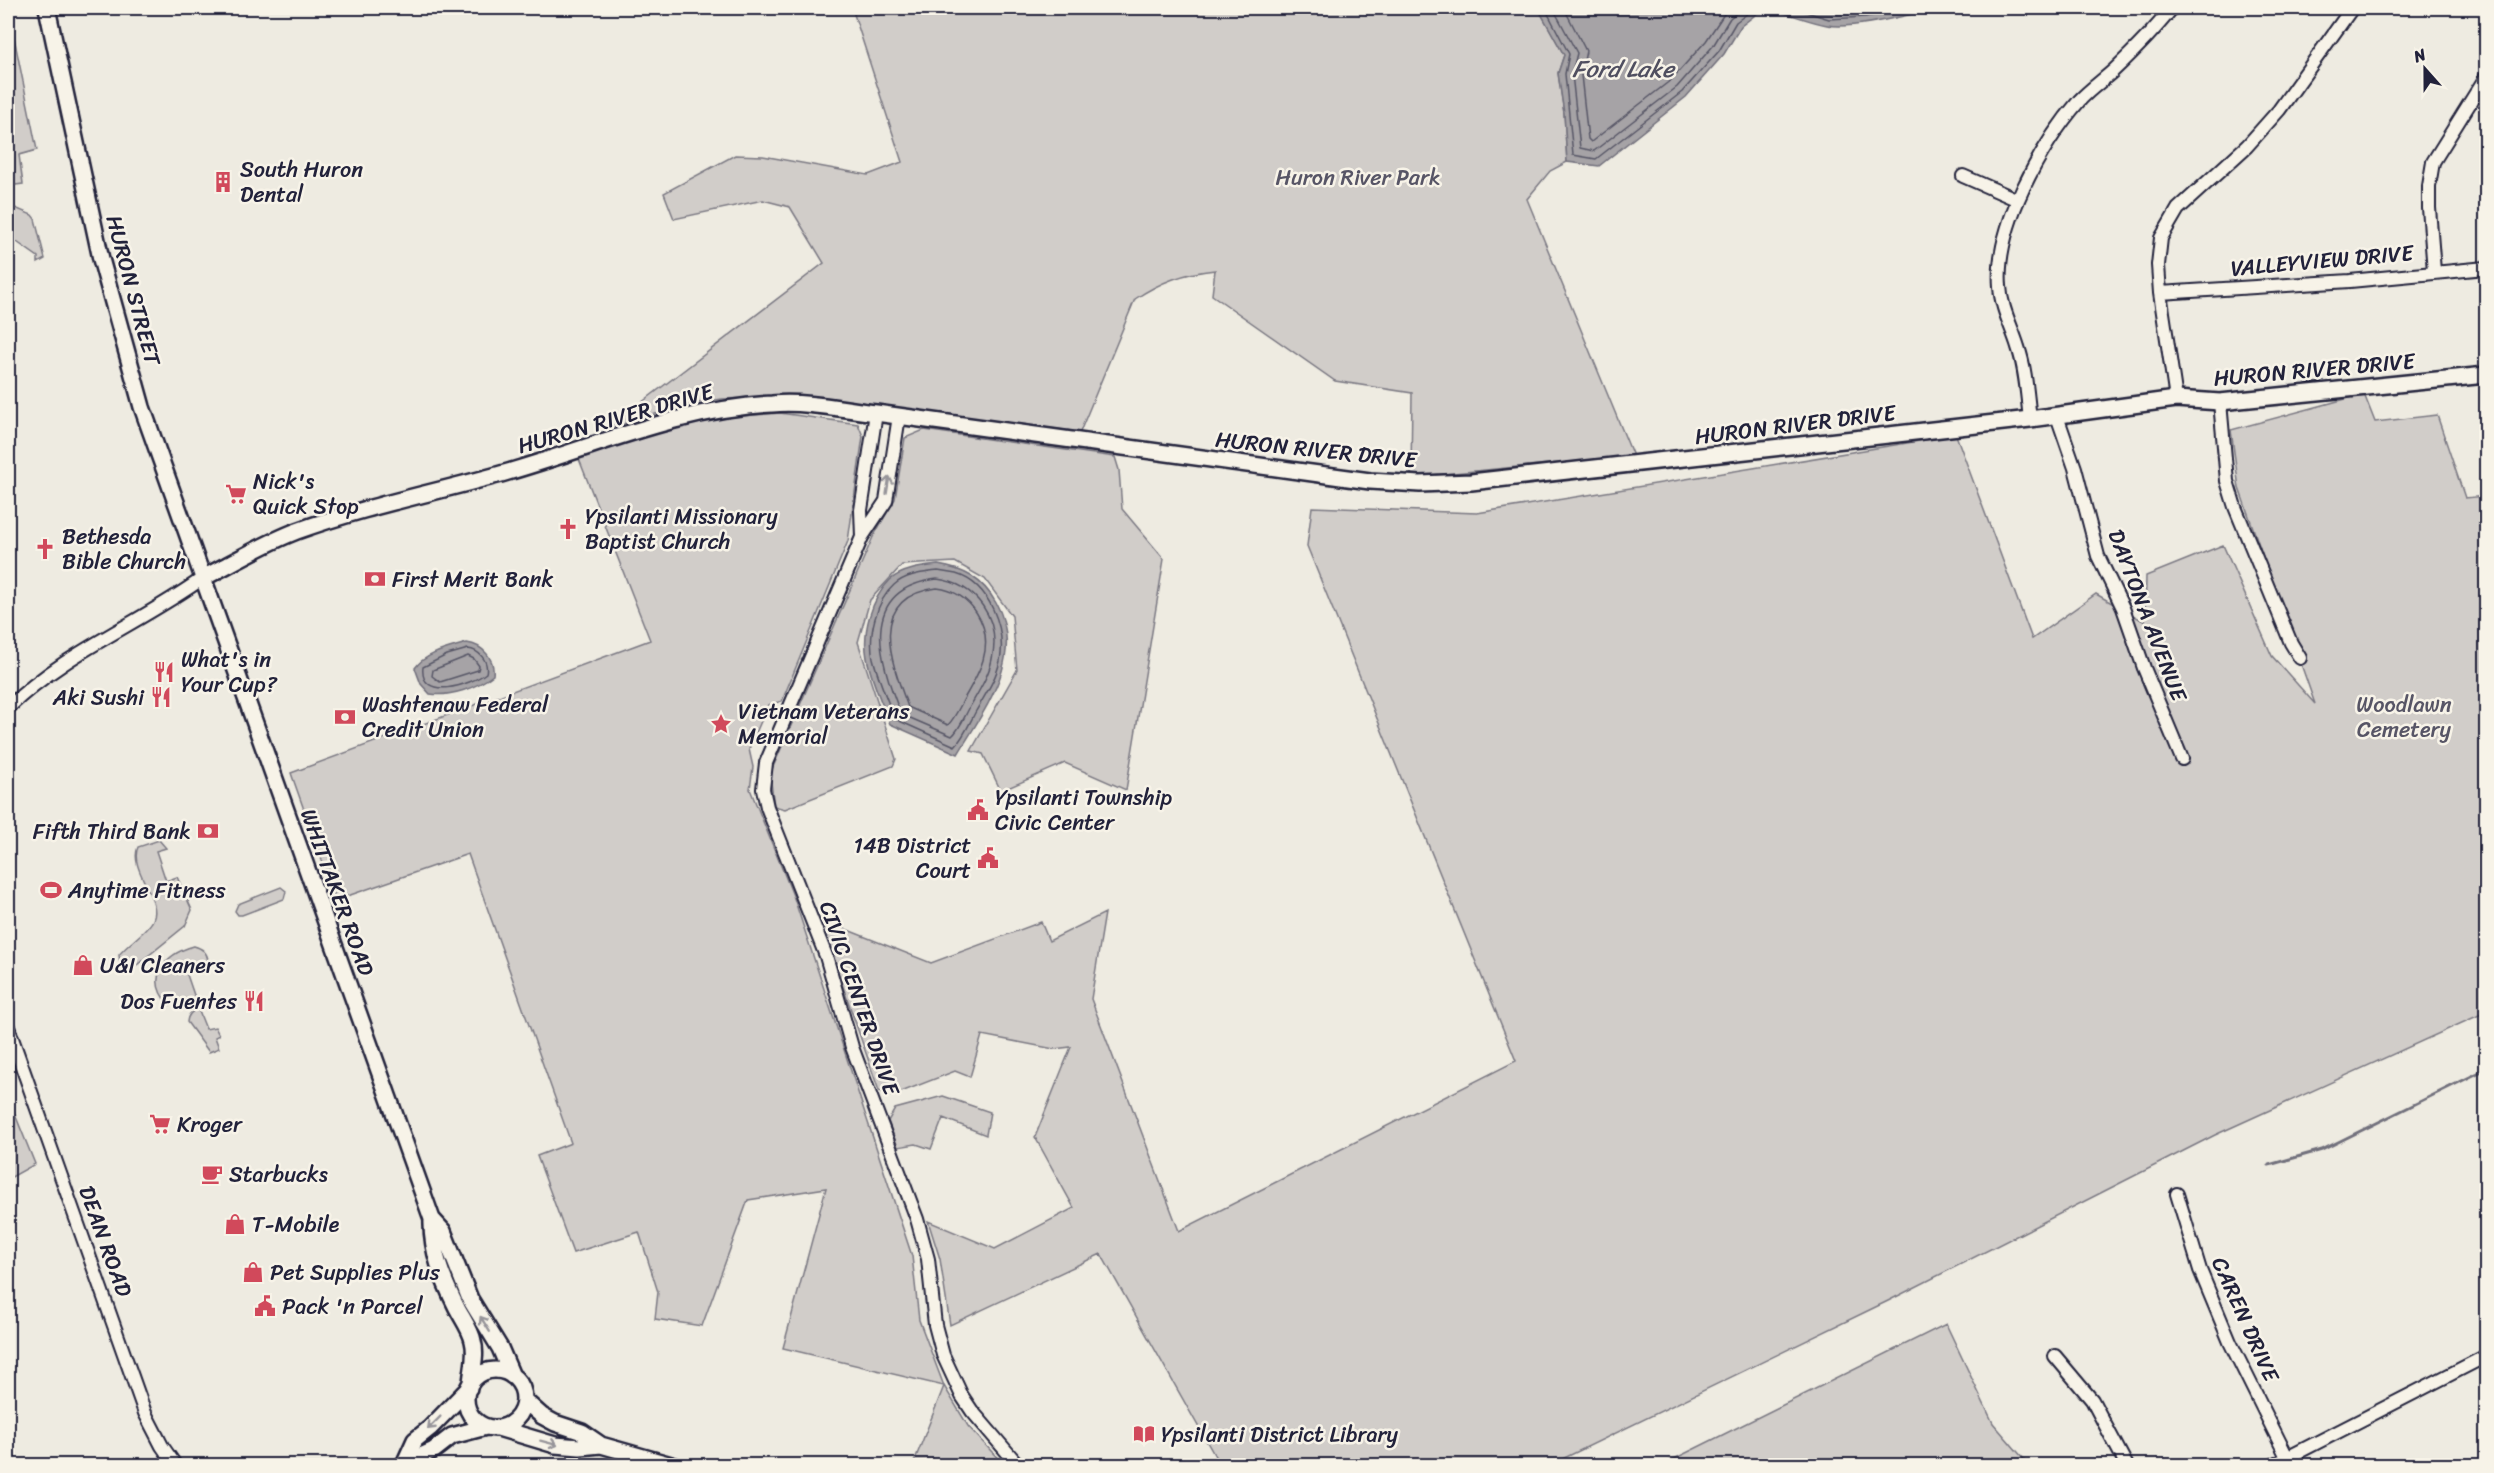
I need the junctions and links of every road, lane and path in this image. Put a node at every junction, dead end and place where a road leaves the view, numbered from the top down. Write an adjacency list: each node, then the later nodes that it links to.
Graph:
1 (46, 8): 18 (main road, HURON STREET)
2 (2172, 8): 6 (street)
3 (2352, 8): 9 (street)
4 (2487, 77): 8 (street)
5 (1963, 176): 6 (street)
6 (2018, 200): 16 (street)
7 (2487, 268): 8 (street, VALLEYVIEW DRIVE)
8 (2434, 272): 9 (street, VALLEYVIEW DRIVE)
9 (2160, 293): 11 (street)
10 (2487, 375): 12 (main road, HURON RIVER DRIVE)
11 (2176, 399): 12 (main road, HURON RIVER DRIVE); 14 (main road, HURON RIVER DRIVE)
12 (2220, 402): 19 (street)
13 (876, 413): 15 (main road, HURON RIVER DRIVE); 17 (street, CIVIC CENTER DRIVE); 18 (main road, HURON RIVER DRIVE)
14 (2057, 416): 16 (main road, HURON RIVER DRIVE); 21 (street, DAYTONA AVENUE)
15 (899, 417): 16 (main road, HURON RIVER DRIVE); 17 (street, CIVIC CENTER DRIVE, one-way to 15)
16 (2030, 419)
17 (862, 537): 36 (street, CIVIC CENTER DRIVE)
18 (203, 578): 20 (street); 24 (main road, WHITTAKER ROAD)
19 (2300, 658)
20 (8, 708)
21 (2182, 759)
22 (8, 1027): 34 (street, DEAN ROAD)
23 (2177, 1194): 32 (street, CAREN DRIVE)
24 (432, 1220): 27 (main road, WHITTAKER ROAD, one-way to 24); 28 (main road, WHITTAKER ROAD)
25 (2055, 1356): 37 (street)
26 (2487, 1356): 32 (street)
27 (512, 1376): 28 (main road); 29 (main road)
28 (470, 1385): 30 (main road); 33 (main road, one-way to 33)
29 (524, 1400): 30 (main road); 31 (main road)
30 (492, 1427): 31 (main road, one-way to 31); 33 (main road)
31 (601, 1445): 35 (main road)
32 (2287, 1456): 38 (street)
33 (403, 1464)
34 (176, 1466)
35 (675, 1466)
36 (1019, 1466)
37 (2127, 1466)
38 (2271, 1466)

